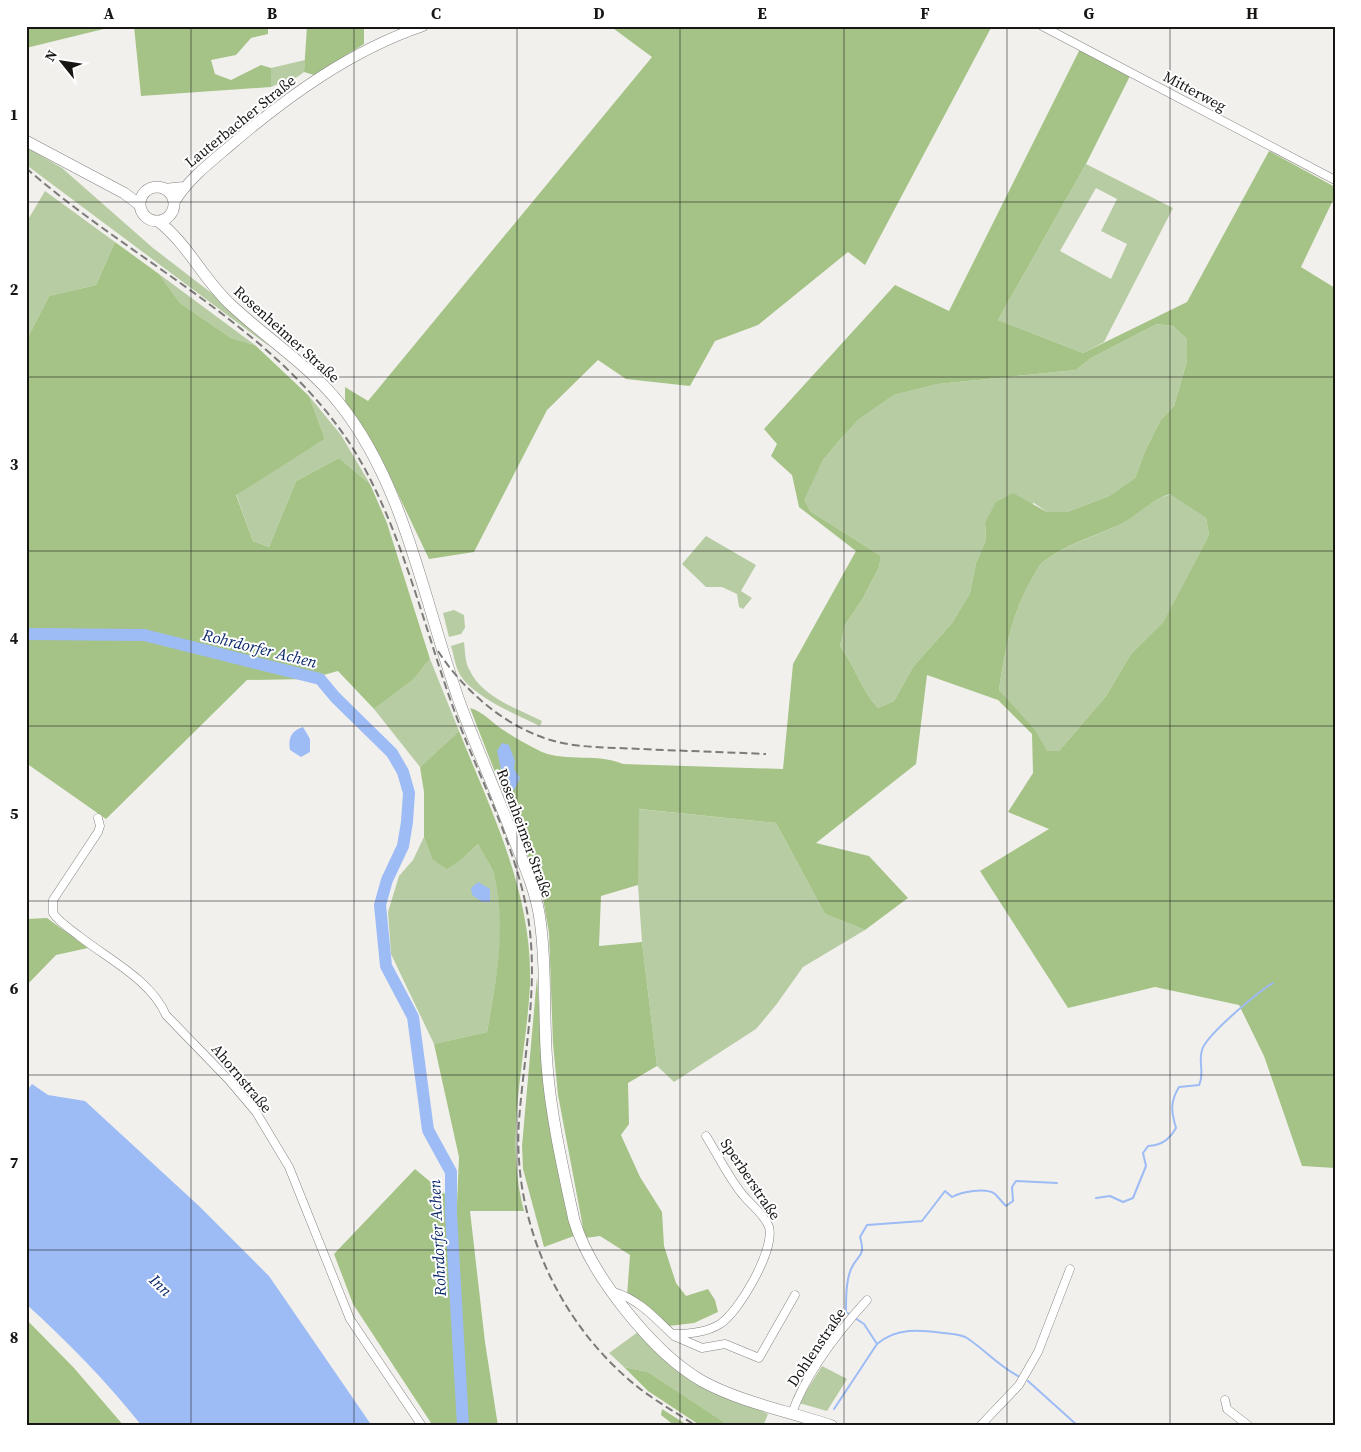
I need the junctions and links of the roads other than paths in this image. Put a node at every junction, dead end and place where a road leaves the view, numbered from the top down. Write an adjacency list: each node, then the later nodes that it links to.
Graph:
1 (423, 26): 5 (street, Lauterbacher Straße)
2 (1042, 26): 4 (street, Mitterweg)
3 (26, 141): 7 (main road)
4 (1335, 180)
5 (184, 187): 6 (street, Lauterbacher Straße); 10 (street, Lauterbacher Straße)
6 (164, 189): 8 (main road); 10 (main road)
7 (124, 193): 8 (main road); 9 (main road)
8 (144, 193): 9 (main road)
9 (140, 205): 11 (main road)
10 (172, 209): 11 (main road); 12 (main road, Rosenheimer Straße)
11 (158, 221): 12 (main road, Rosenheimer Straße)
12 (175, 234): 16 (main road, Rosenheimer Straße)
13 (98, 818): 22 (street, Ahornstraße)
14 (706, 1136): 19 (street, Sperberstraße)
15 (1070, 1270): 24 (street)
16 (614, 1292): 19 (street); 21 (main road, Rosenheimer Straße)
17 (795, 1295): 19 (street)
18 (867, 1300): 21 (street, Dohlenstraße)
19 (672, 1334)
20 (1225, 1400): 25 (street)
21 (792, 1413): 23 (main road, Rosenheimer Straße)
22 (422, 1426)
23 (832, 1426)
24 (980, 1426)
25 (1249, 1426)

